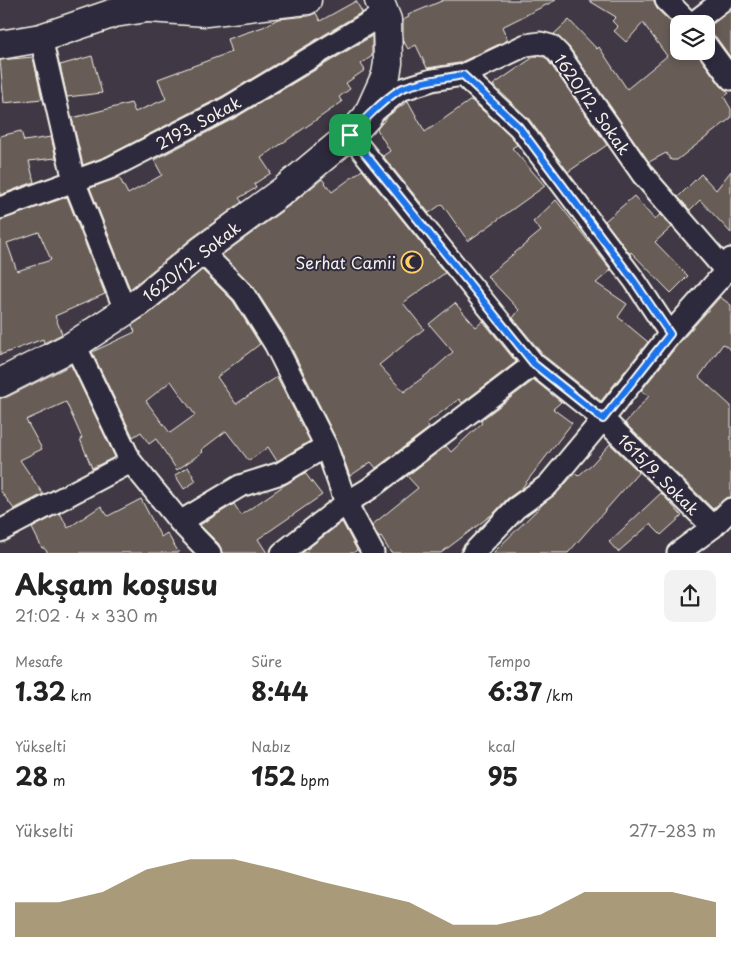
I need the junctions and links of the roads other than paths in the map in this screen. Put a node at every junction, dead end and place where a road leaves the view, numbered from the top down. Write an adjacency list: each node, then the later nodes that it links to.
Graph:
1 (307, 0): 4 (main road)
2 (666, 0): 6 (street)
3 (723, 0): 7 (street)
4 (159, 4): 8 (main road)
5 (382, 7): 13 (main road, 1620/12. Sokak); 14 (street, 2193. Sokak)
6 (682, 15)
7 (703, 15)
8 (41, 38): 9 (main road); 14 (street)
9 (0, 45)
10 (715, 57): 12 (street)
11 (463, 75): 13 (street, 1620/12. Sokak); 17 (street, 1620/12. Sokak); 19 (street)
12 (731, 79)
13 (359, 126): 16 (main road, 1620/12. Sokak); 21 (street, 1615/9. Sokak)
14 (74, 181): 15 (street, 2193. Sokak); 18 (street)
15 (0, 208)
16 (201, 251): 18 (main road, 1620/12. Sokak); 24 (street)
17 (729, 264): 19 (street)
18 (125, 310): 20 (main road, 1620/12. Sokak)
19 (670, 334): 23 (street)
20 (75, 344): 22 (main road, 1620/12. Sokak); 25 (street)
21 (534, 364): 23 (street, 1615/9. Sokak); 26 (street)
22 (1, 379)
23 (603, 419): 30 (street, 1615/9. Sokak); 34 (street)
24 (326, 446): 26 (street); 28 (street)
25 (130, 462): 28 (street); 29 (street)
26 (346, 503): 32 (street); 33 (street)
27 (731, 509): 30 (street, 1615/9. Sokak)
28 (180, 522): 31 (street)
29 (1, 527)
30 (713, 527): 35 (street)
31 (210, 553)
32 (282, 553)
33 (373, 553)
34 (473, 553)
35 (678, 553)

